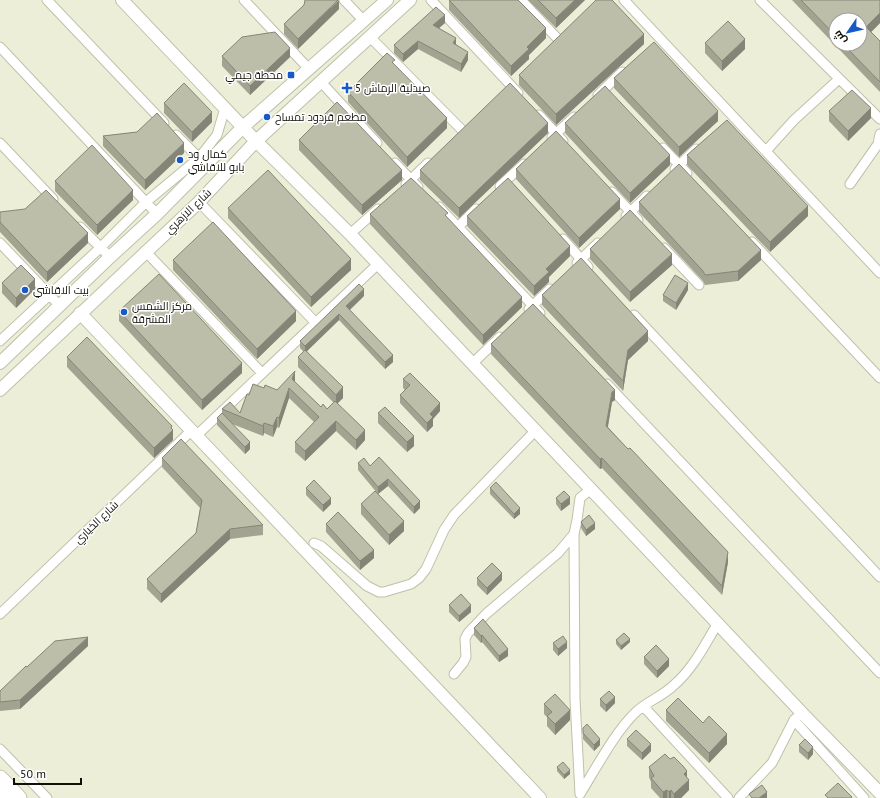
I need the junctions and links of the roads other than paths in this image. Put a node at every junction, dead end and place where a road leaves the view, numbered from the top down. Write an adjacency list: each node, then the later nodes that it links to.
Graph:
1 (47, 0): 34 (street)
2 (122, 0): 19 (street)
3 (244, 0): 16 (street)
4 (344, 0): 11 (street)
5 (387, 0): 11 (street, شارع الازهري)
6 (410, 0): 12 (street, شارع الازهري)
7 (431, 0): 23 (street)
8 (521, 0): 13 (street)
9 (624, 0): 31 (street)
10 (760, 0): 17 (street)
11 (364, 21): 16 (street, شارع الازهري)
12 (370, 38): 18 (street, شارع الازهري); 22 (street)
13 (557, 38)
14 (0, 47): 44 (street)
15 (627, 68): 23 (street)
16 (309, 69): 21 (street, شارع الازهري)
17 (839, 78): 20 (street); 31 (street)
18 (321, 82): 26 (street, شارع الازهري); 37 (street)
19 (225, 108): 21 (street); 34 (street)
20 (880, 119)
21 (243, 127): 26 (street); 34 (street, شارع الازهري)
22 (462, 130)
23 (556, 133): 28 (street); 30 (street)
24 (880, 134): 40 (street)
25 (706, 140): 35 (street)
26 (256, 141): 45 (street, شارع الازهري); 56 (street)
27 (0, 143): 46 (street)
28 (545, 143)
29 (658, 143): 35 (street)
30 (572, 150)
31 (766, 151): 67 (street)
32 (433, 158): 37 (street)
33 (529, 158): 43 (street)
34 (202, 162): 44 (street); 50 (street, شارع الازهري)
35 (679, 165): 36 (street); 38 (street)
36 (668, 175)
37 (410, 180): 41 (street); 54 (street)
38 (695, 182)
39 (604, 184): 49 (street)
40 (850, 184)
41 (400, 190)
42 (652, 191): 49 (street)
43 (492, 195)
44 (146, 202): 50 (street); 61 (street)
45 (199, 202): 62 (street, شارع الازهري); 77 (street)
46 (58, 204)
47 (383, 204): 56 (street)
48 (481, 205): 54 (street)
49 (630, 212): 52 (street); 53 (street)
50 (157, 214): 63 (street, شارع الازهري)
51 (74, 220): 61 (street)
52 (619, 222)
53 (642, 224)
54 (459, 226): 73 (street)
55 (555, 230): 64 (street)
56 (350, 234): 65 (street)
57 (744, 234): 85 (street)
58 (603, 238): 64 (street)
59 (658, 241): 70 (street)
60 (0, 243): 71 (street)
61 (100, 248): 63 (street); 71 (street)
62 (145, 252): 75 (street, شارع الازهري); 83 (street)
63 (110, 257): 72 (street, شارع الازهري)
64 (581, 259): 66 (street); 68 (street)
65 (378, 264): 77 (street, شارع الخياري); 82 (street)
66 (570, 269)
67 (880, 273)
68 (597, 276)
69 (559, 280): 73 (street)
70 (699, 284)
71 (49, 295): 72 (street); 80 (street)
72 (59, 305): 81 (street, شارع الازهري)
73 (533, 306): 76 (street); 78 (street)
74 (630, 311): 92 (street)
75 (80, 313): 86 (street, شارع الازهري); 88 (street)
76 (522, 316)
77 (316, 323): 83 (street, شارع الخياري)
78 (549, 323)
79 (506, 332): 82 (street)
80 (0, 341)
81 (0, 363)
82 (473, 363): 87 (street)
83 (262, 373): 88 (street, شارع الخياري)
84 (598, 374): 95 (street)
85 (880, 378)
86 (0, 390)
87 (536, 430): 89 (street); 91 (street)
88 (195, 432): 93 (street, شارع الخياري); 104 (street)
89 (591, 489): 90 (street); 94 (street)
90 (574, 534): 96 (street); 97 (street)
91 (314, 543)
92 (880, 577)
93 (0, 614)
94 (718, 623): 97 (street); 98 (street)
95 (880, 673)
96 (454, 674)
97 (644, 707): 105 (street)
98 (798, 716): 101 (street); 106 (street); 107 (street)
99 (0, 749): 103 (street)
100 (0, 778): 102 (main road)
101 (880, 793)
102 (19, 798)
103 (47, 798)
104 (540, 798)
105 (728, 798)
106 (739, 798)
107 (864, 798)

